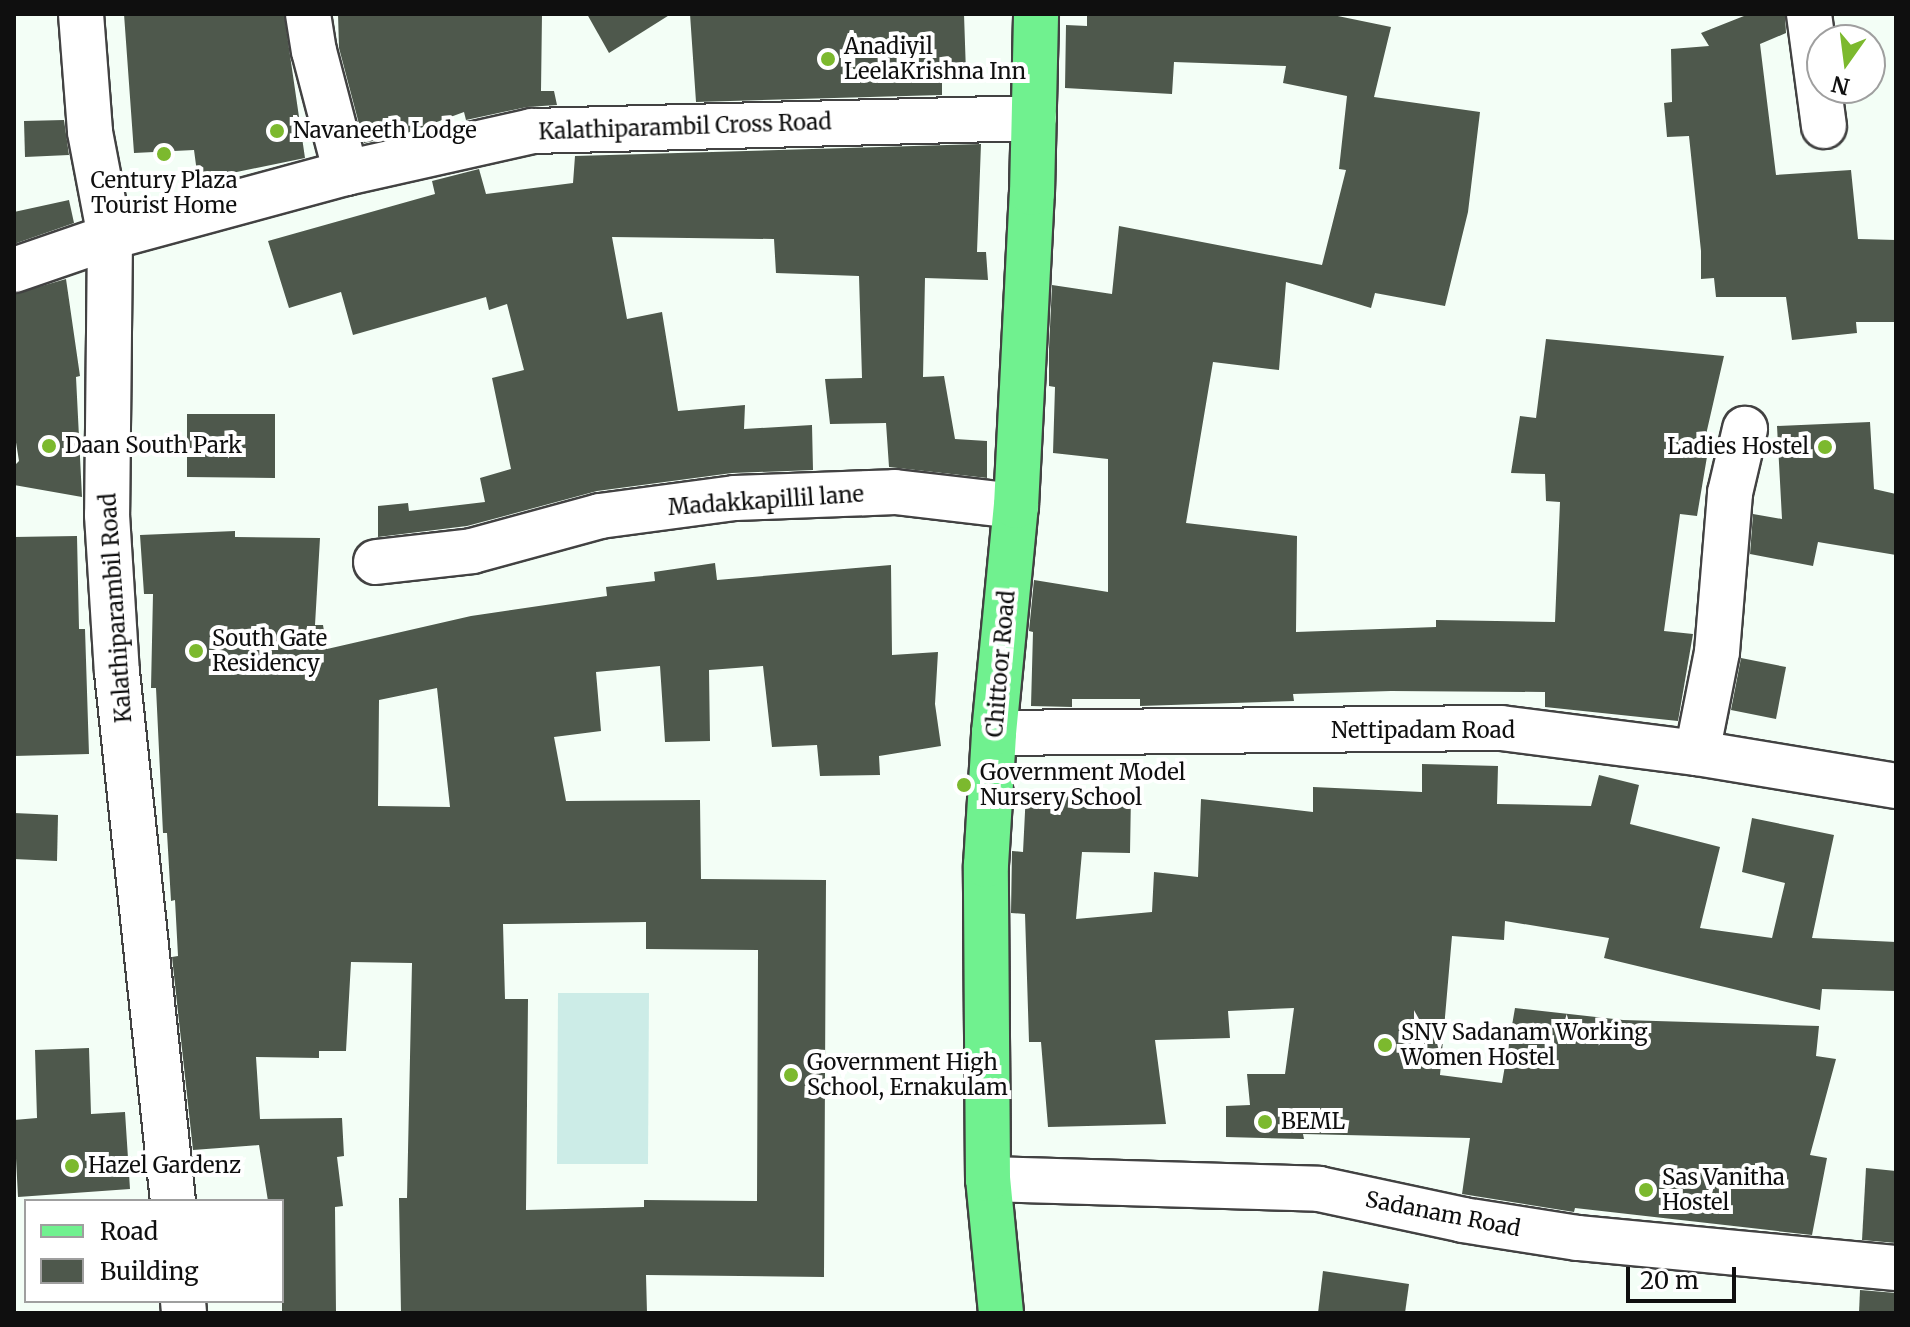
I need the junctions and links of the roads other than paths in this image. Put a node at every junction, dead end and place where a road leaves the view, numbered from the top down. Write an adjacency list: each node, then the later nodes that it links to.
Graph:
1 (81, 14): 8 (street, Kalathiparambil Road)
2 (308, 14): 7 (street)
3 (1036, 14): 5 (main road, Chittoor Road)
4 (1809, 14): 6 (street)
5 (1034, 118): 7 (street, Kalathiparambil Cross Road); 11 (main road, Chittoor Road)
6 (1824, 126)
7 (346, 173): 8 (street, Kalathiparambil Cross Road)
8 (110, 237): 9 (street, Kalathiparambil Cross Road); 17 (street, Kalathiparambil Road)
9 (14, 270)
10 (1745, 429): 14 (street)
11 (1016, 506): 12 (street, Madakkapillil lane); 13 (main road, Chittoor Road)
12 (376, 562)
13 (994, 733): 14 (street, Nettipadam Road); 16 (main road, Chittoor Road)
14 (1697, 753): 15 (street, Nettipadam Road)
15 (1896, 786)
16 (988, 1179): 18 (street, Sadanam Road); 19 (main road, Chittoor Road)
17 (173, 1199)
18 (1896, 1268)
19 (1001, 1313)

